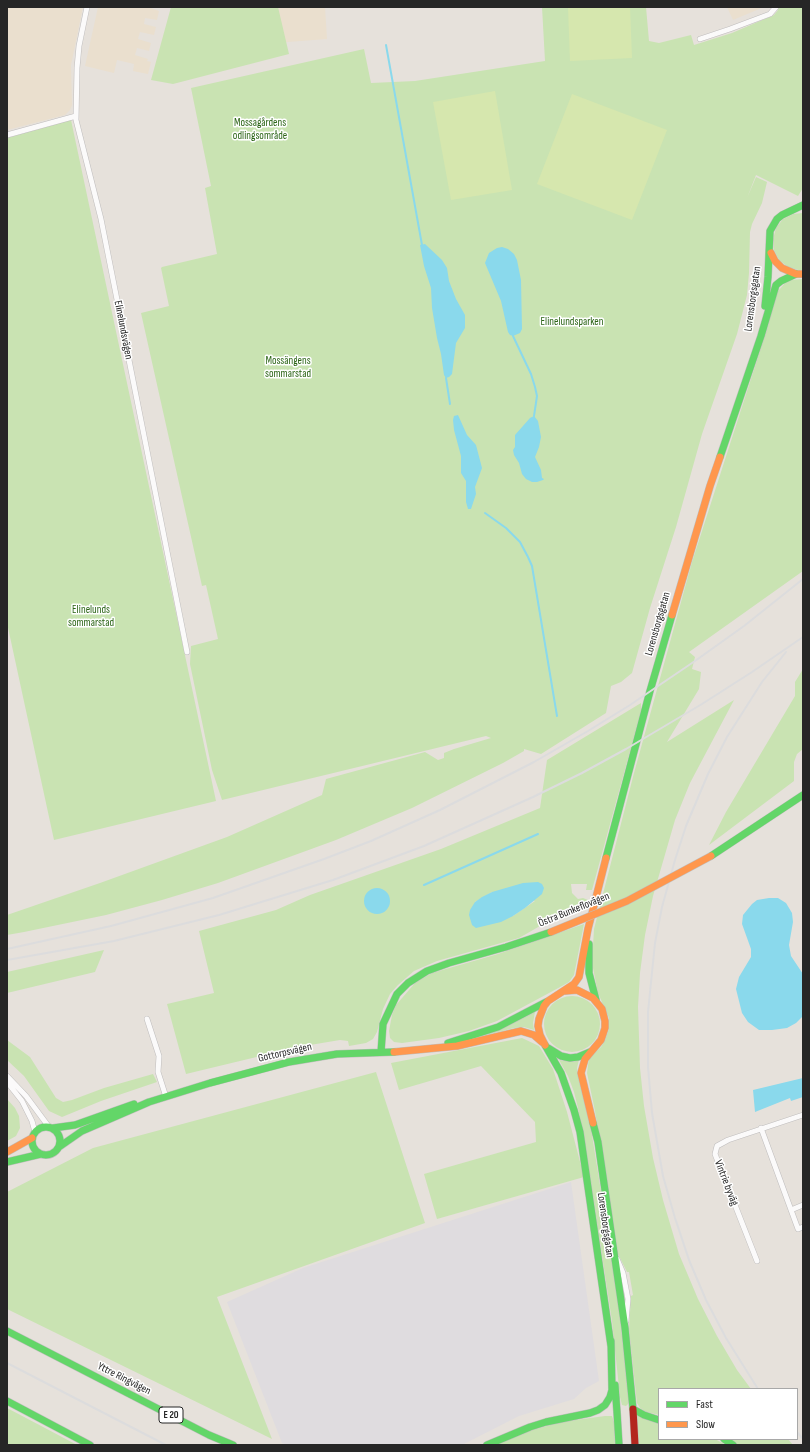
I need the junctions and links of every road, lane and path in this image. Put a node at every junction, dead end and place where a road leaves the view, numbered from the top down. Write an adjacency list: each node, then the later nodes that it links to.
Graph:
1 (87, 7): 4 (street, Elinelundsvägen)
2 (776, 7): 3 (street)
3 (700, 39)
4 (76, 116): 5 (street); 12 (street, Elinelundsvägen)
5 (7, 135)
6 (803, 205): 8 (main road, Lorensborgsgatan)
7 (803, 208): 8 (main road, Lorensborgsgatan)
8 (795, 209): 9 (main road, Lorensborgsgatan)
9 (769, 249): 10 (main road, Lorensborgsgatan); 11 (main road, Lorensborgsgatan)
10 (799, 274): 11 (main road, Lorensborgsgatan)
11 (755, 351): 14 (main road, Lorensborgsgatan)
12 (187, 652)
13 (803, 795): 22 (main road, Östra Bunkeflovägen, bridge)
14 (594, 906): 15 (main road, Lorensborgsgatan); 17 (main road, Lorensborgsgatan)
15 (559, 993): 16 (main road, Lorensborgsgatan); 17 (main road, Lorensborgsgatan)
16 (548, 1001): 19 (main road, Lorensborgsgatan); 20 (main road, Gottorpsvägen)
17 (597, 1002): 21 (main road, Lorensborgsgatan)
18 (147, 1019): 25 (street)
19 (546, 1046): 20 (main road, Gottorpsvägen); 21 (main road); 40 (main road, Lorensborgsgatan)
20 (412, 1050): 22 (main road, Gottorpsvägen)
21 (592, 1050): 42 (main road, Lorensborgsgatan)
22 (381, 1052): 25 (main road, Gottorpsvägen)
23 (7, 1076): 28 (street)
24 (7, 1082): 30 (street)
25 (166, 1097): 26 (main road, Gottorpsvägen)
26 (149, 1102): 28 (main road, Gottorpsvägen); 31 (main road, Gottorpsvägen)
27 (803, 1114): 29 (street, Vintrie byväg)
28 (51, 1127): 30 (main road, Gottorpsvägen); 31 (main road)
29 (761, 1128): 36 (street); 38 (street, Vintrie byväg)
30 (34, 1135): 32 (main road, Gottorpsvägen); 33 (main road)
31 (59, 1147): 33 (main road, Gottorpsvägen)
32 (7, 1152)
33 (41, 1154): 34 (main road, Gottorpsvägen)
34 (7, 1162)
35 (803, 1205): 36 (street)
36 (790, 1210): 37 (street)
37 (803, 1227)
38 (757, 1261)
39 (7, 1331): 44 (main road, Yttre Ringvägen / E 20)
40 (611, 1341): 48 (main road); 49 (main road, Lorensborgsgatan)
41 (7, 1401): 45 (main road)
42 (633, 1409): 43 (main road); 50 (main road, Lorensborgsgatan)
43 (658, 1420)
44 (209, 1435): 46 (main road, Yttre Ringvägen / E 20); 47 (main road)
45 (90, 1445)
46 (233, 1445)
47 (238, 1445)
48 (486, 1445)
49 (619, 1445)
50 (635, 1445)

